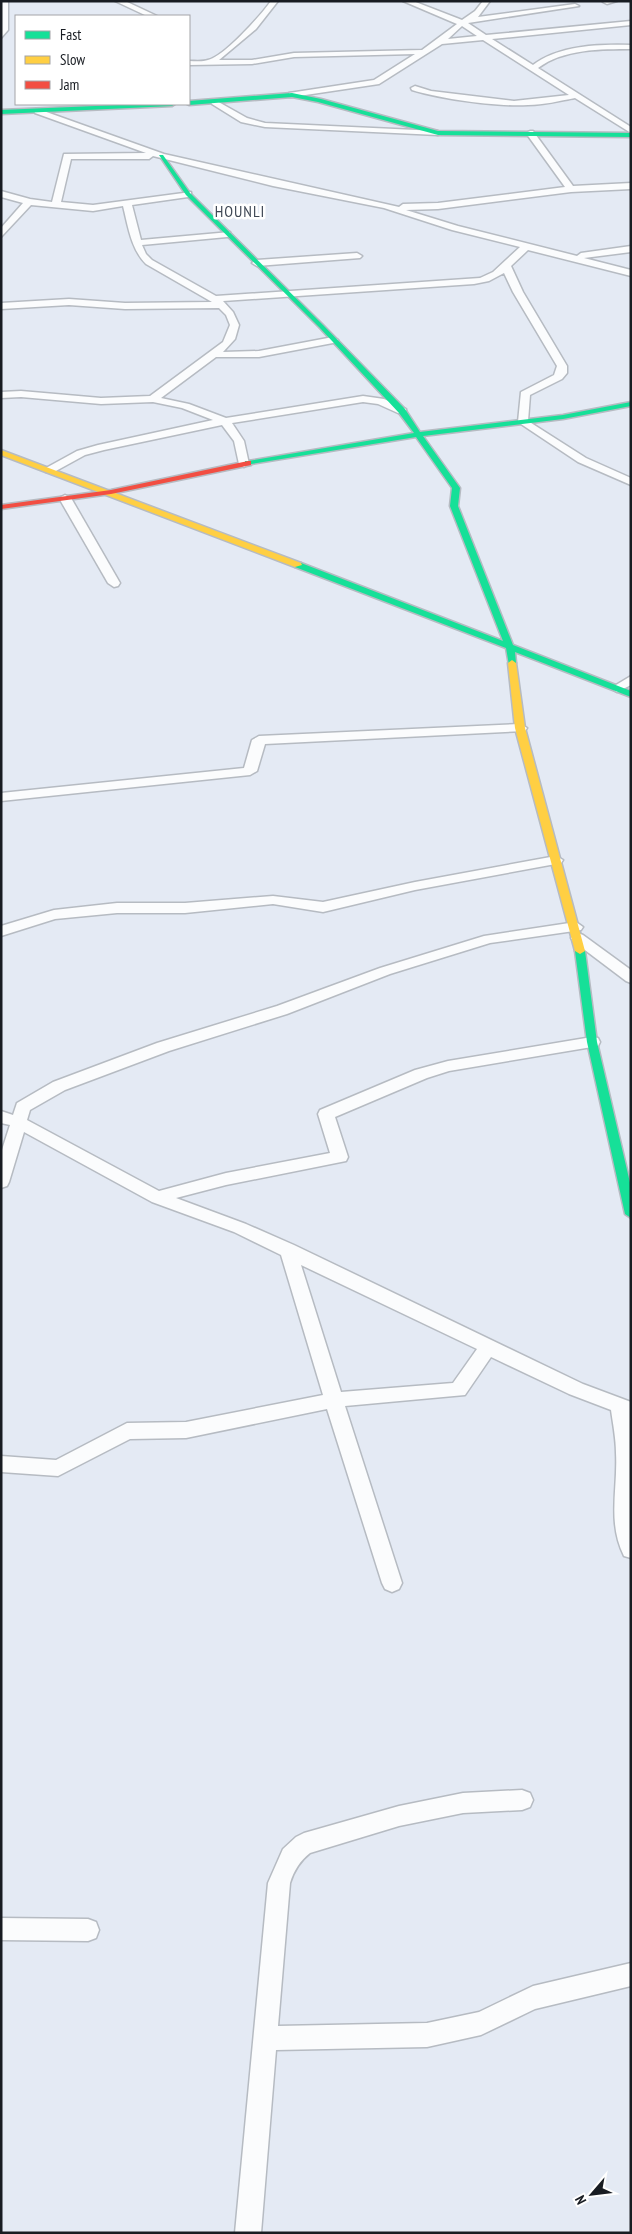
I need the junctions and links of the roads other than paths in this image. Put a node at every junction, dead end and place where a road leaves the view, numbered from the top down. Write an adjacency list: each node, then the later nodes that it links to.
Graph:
1 (4, 1): 9 (street)
2 (118, 1): 10 (street)
3 (275, 1): 19 (street)
4 (406, 1): 11 (street)
5 (487, 1): 11 (street)
6 (614, 1): 7 (street)
7 (607, 2)
8 (575, 6): 11 (street)
9 (2, 11): 13 (street)
10 (150, 15)
11 (466, 21): 14 (street); 15 (street)
12 (631, 23): 14 (street)
13 (1, 36)
14 (485, 37): 15 (street); 20 (street)
15 (440, 42): 17 (street)
16 (631, 47): 20 (street)
17 (423, 52): 19 (street); 22 (street)
18 (190, 63): 19 (street)
19 (211, 63)
20 (533, 69): 23 (street)
21 (415, 88): 23 (street)
22 (292, 95): 24 (street); 29 (street)
23 (575, 96): 31 (street)
24 (215, 102): 25 (street); 29 (street)
25 (190, 103)
26 (138, 105): 27 (street)
27 (38, 111): 28 (street); 32 (street)
28 (1, 112)
29 (438, 133): 30 (street)
30 (530, 133): 31 (street); 34 (street)
31 (631, 133)
32 (161, 156): 36 (street); 39 (street); 40 (street)
33 (631, 186): 34 (street)
34 (571, 188): 40 (street)
35 (1, 194): 37 (street)
36 (188, 194): 38 (street); 42 (street)
37 (28, 202): 39 (street); 41 (street)
38 (127, 203): 39 (street); 43 (street)
39 (56, 205)
40 (386, 206): 44 (street)
41 (1, 234)
42 (228, 234): 43 (street); 48 (street)
43 (137, 243): 52 (street)
44 (526, 247): 47 (street); 49 (street)
45 (631, 249): 47 (street)
46 (358, 256): 48 (street)
47 (568, 257): 50 (street)
48 (257, 263): 51 (street)
49 (506, 266): 51 (street); 61 (street)
50 (631, 273)
51 (289, 295): 52 (street); 54 (street)
52 (217, 302): 53 (street); 55 (street)
53 (1, 306)
54 (333, 340): 55 (street); 59 (street)
55 (214, 354): 57 (street)
56 (1, 396): 57 (street)
57 (153, 399): 60 (street)
58 (631, 404): 61 (street)
59 (402, 411): 60 (street); 62 (street)
60 (226, 421): 64 (street); 65 (street)
61 (523, 422): 62 (street); 66 (street)
62 (420, 434): 64 (street); 71 (street)
63 (1, 452): 65 (street)
64 (244, 464): 67 (street)
65 (50, 470): 67 (street)
66 (631, 482)
67 (112, 492): 68 (street); 71 (street)
68 (64, 498): 69 (street); 70 (street)
69 (1, 506)
70 (114, 583)
71 (510, 648): 72 (street); 73 (street)
72 (627, 686)
73 (520, 728): 74 (street); 75 (street)
74 (1, 797)
75 (556, 860): 76 (street); 77 (street)
76 (1, 932)
77 (577, 933): 78 (street); 79 (street); 80 (street)
78 (631, 978)
79 (592, 1042): 82 (street); 83 (street)
80 (10, 1120): 81 (street); 82 (street)
81 (1, 1182)
82 (158, 1198): 84 (street)
83 (631, 1214)
84 (288, 1250): 85 (street); 86 (street)
85 (489, 1346): 86 (street); 87 (street)
86 (334, 1400): 88 (street); 90 (street)
87 (626, 1408): 89 (street)
88 (1, 1464)
89 (631, 1550)
90 (392, 1583)
91 (522, 1800): 95 (street)
92 (1, 1929): 93 (street)
93 (88, 1930)
94 (631, 1974): 95 (street)
95 (267, 2038): 96 (street)
96 (248, 2233)

